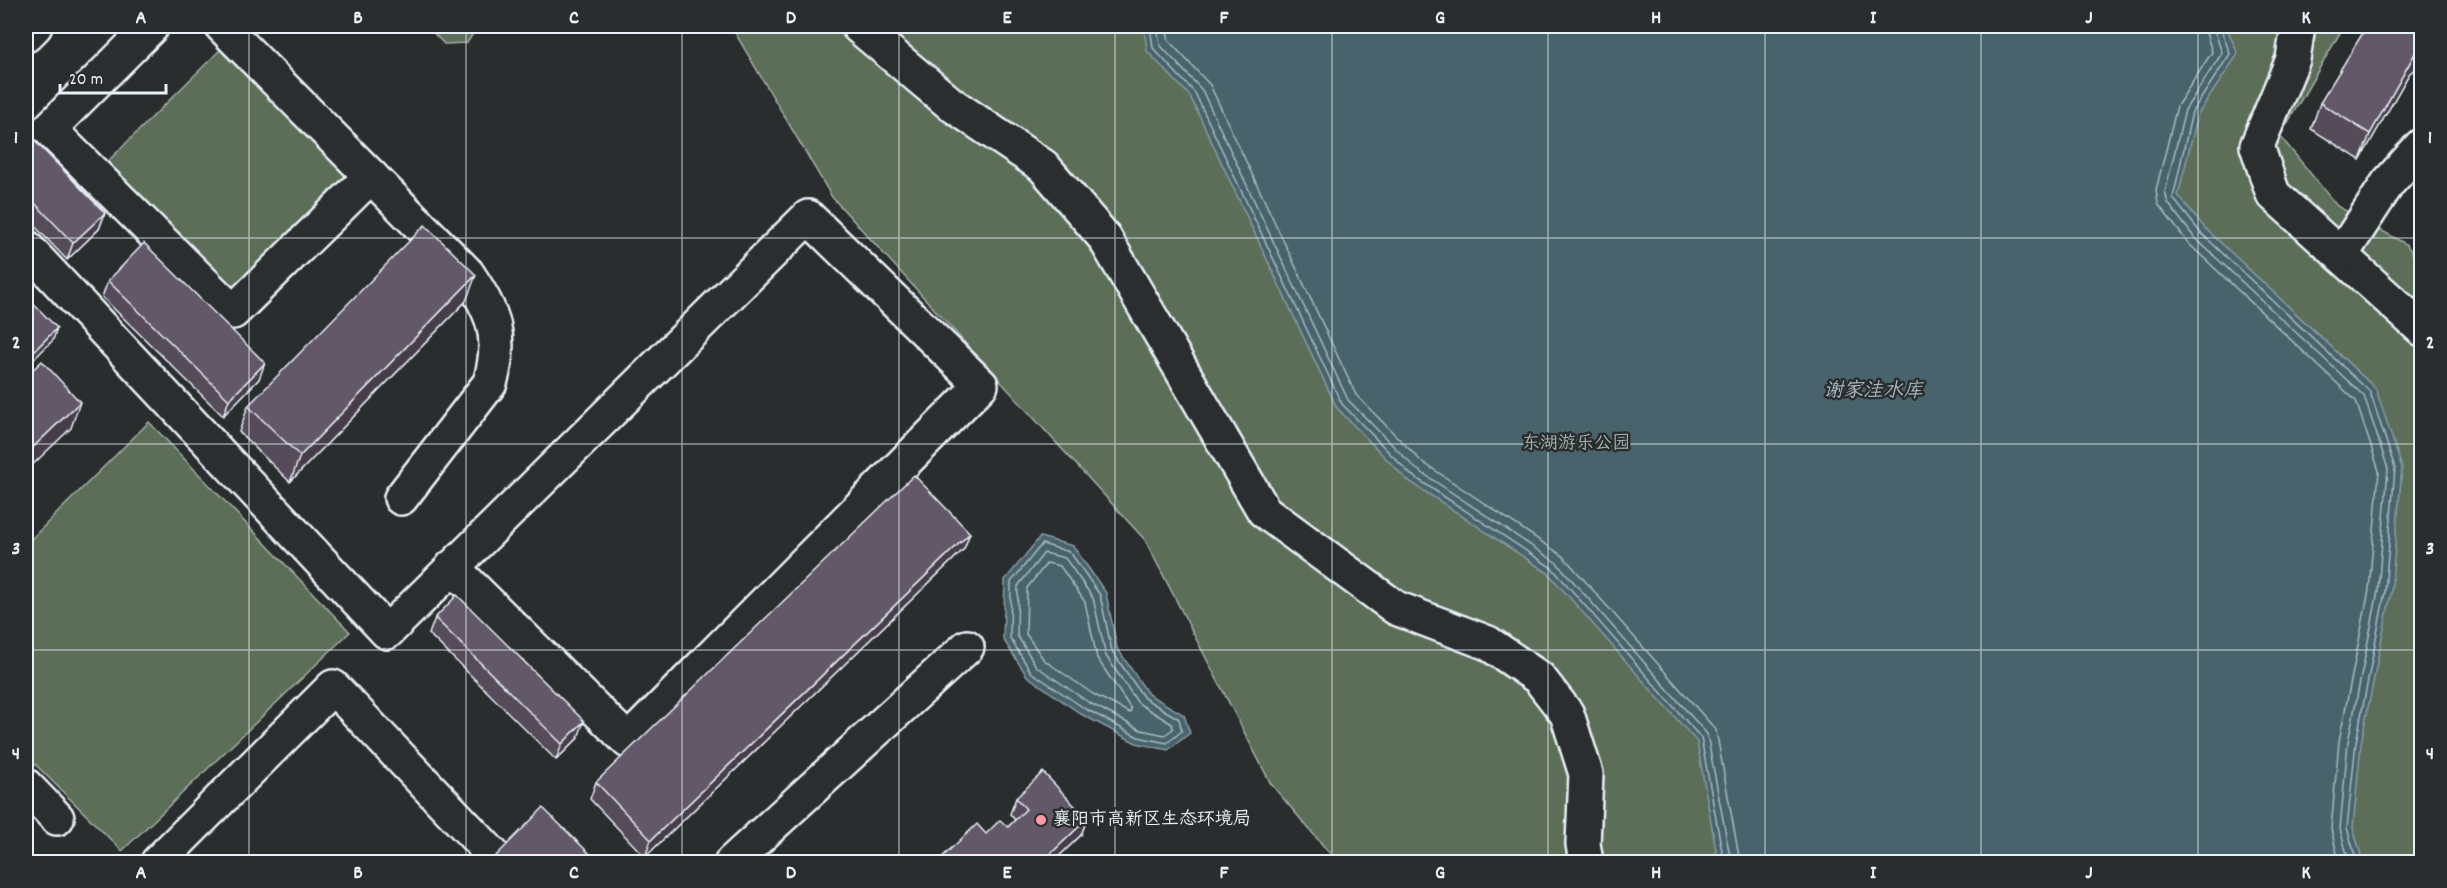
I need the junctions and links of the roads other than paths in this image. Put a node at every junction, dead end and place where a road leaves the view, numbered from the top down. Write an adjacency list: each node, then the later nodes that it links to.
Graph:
1 (35, 26): 6 (street)
2 (152, 26): 8 (street)
3 (222, 26): 8 (street)
4 (858, 26): 20 (street)
5 (2298, 26): 10 (street)
6 (26, 35)
7 (2421, 145): 10 (street)
8 (371, 176): 12 (street)
9 (26, 247): 13 (street)
10 (2341, 255): 11 (street)
11 (2421, 329)
12 (400, 498)
13 (452, 567): 13 (street)
14 (968, 647): 19 (street)
15 (26, 786): 16 (street)
16 (57, 818)
17 (158, 862): 18 (street)
18 (485, 862)
19 (732, 862)
20 (1586, 862)

